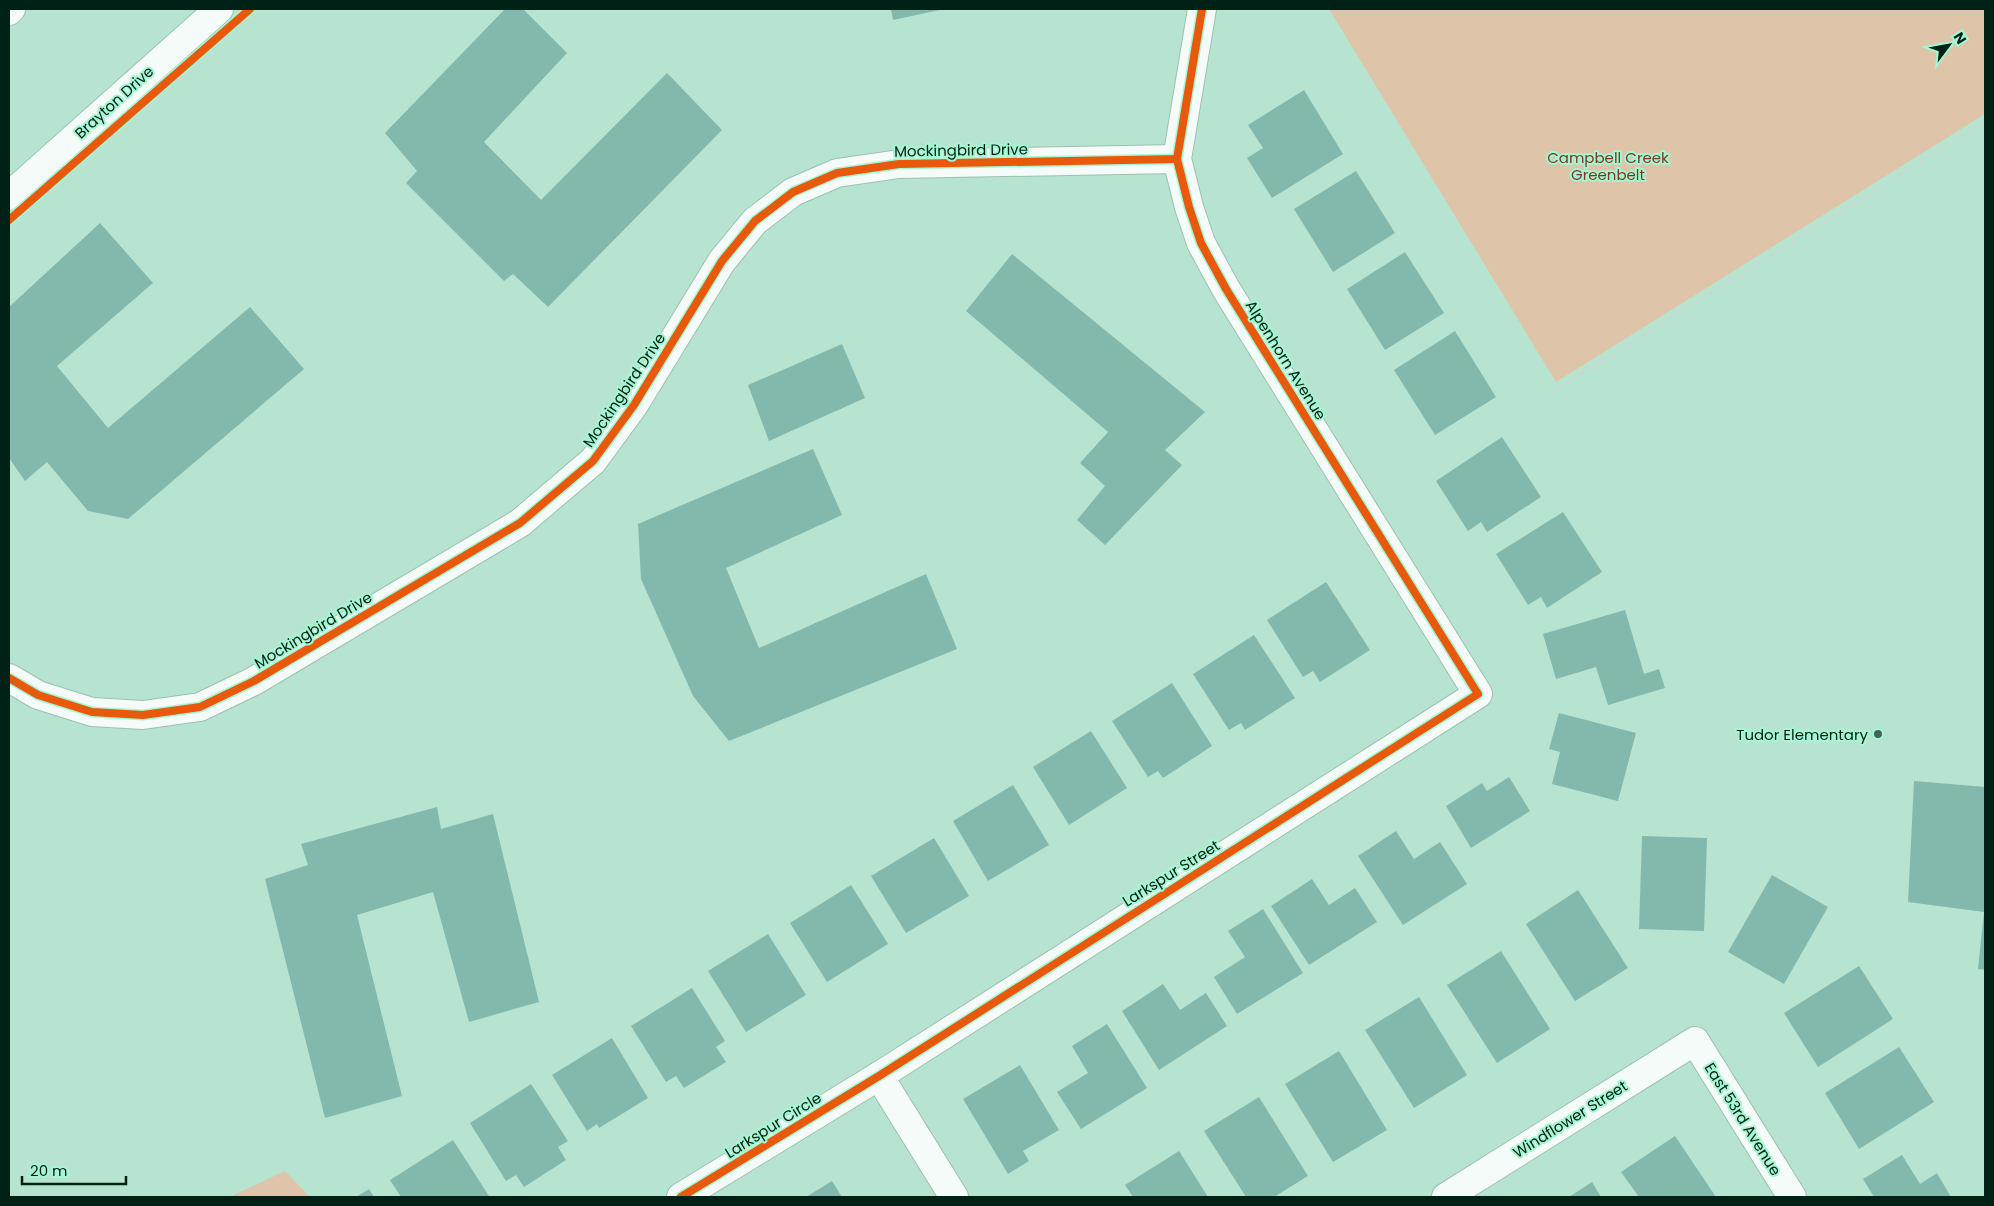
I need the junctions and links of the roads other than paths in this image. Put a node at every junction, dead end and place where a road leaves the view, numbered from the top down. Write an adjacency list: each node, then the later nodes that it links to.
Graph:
1 (219, 9): 4 (street, Brayton Drive)
2 (1202, 9): 3 (street, Alpenhorn Avenue)
3 (1177, 159): 5 (street, Mockingbird Drive); 6 (street, Alpenhorn Avenue)
4 (9, 196)
5 (9, 678)
6 (1478, 694): 8 (street, Larkspur Street)
7 (1695, 1041): 11 (street, Windflower Street); 12 (street, East 53rd Avenue)
8 (878, 1076): 9 (street, Larkspur Circle); 10 (street)
9 (681, 1197)
10 (954, 1197)
11 (1446, 1197)
12 (1792, 1197)

